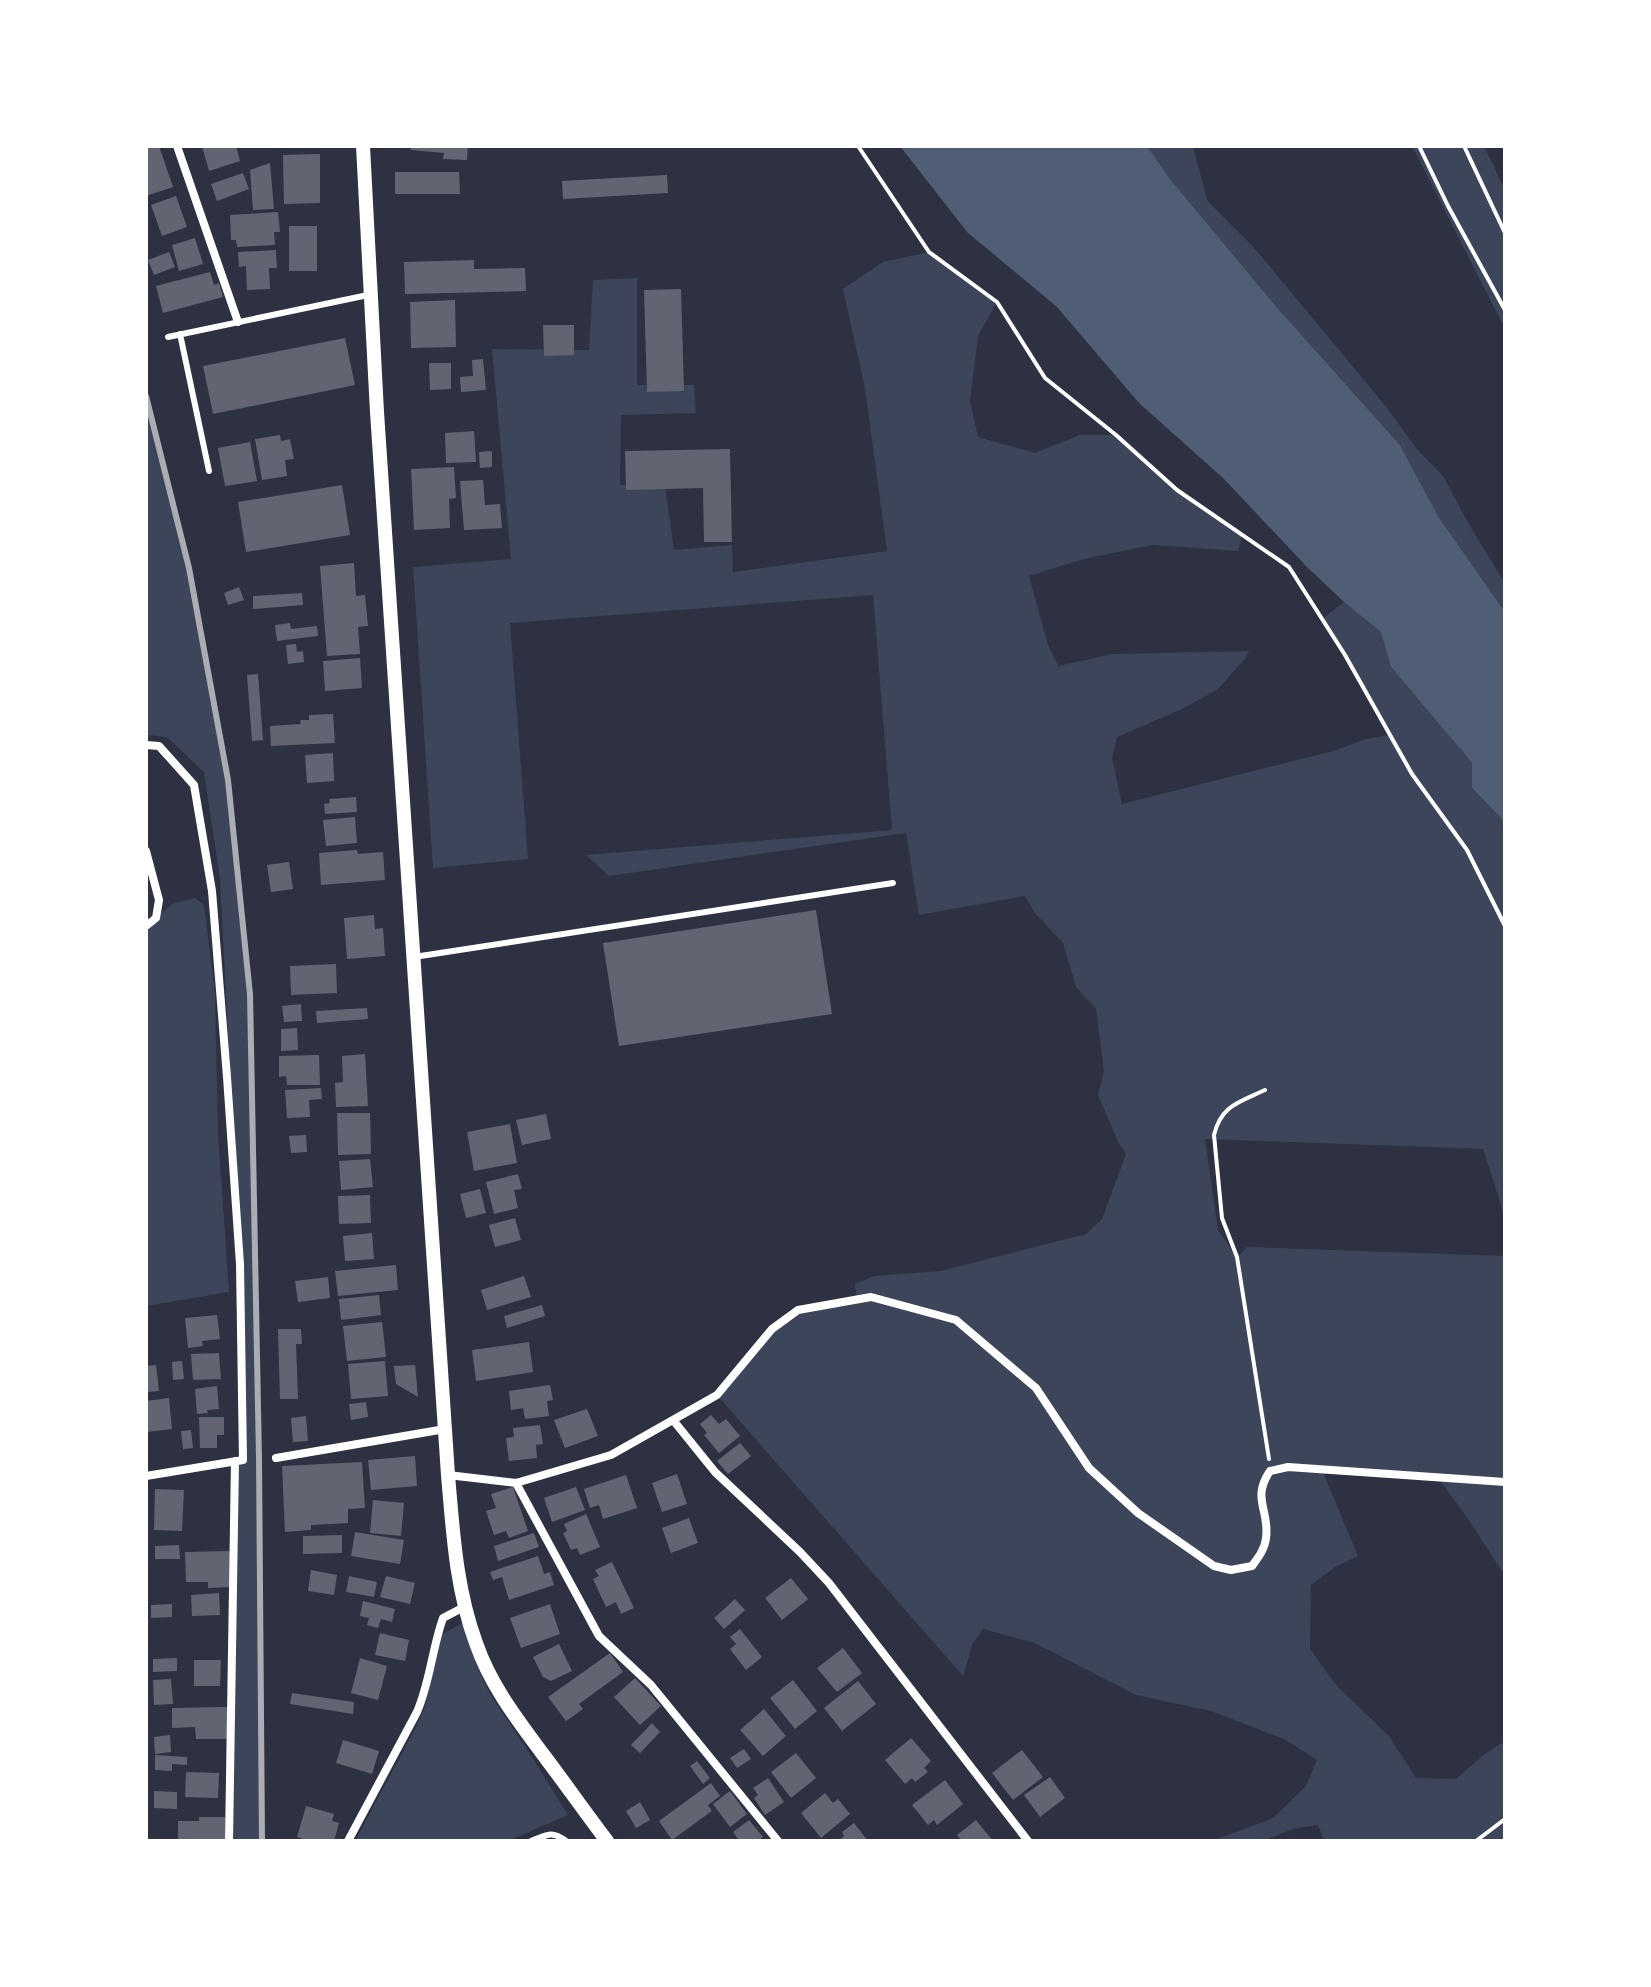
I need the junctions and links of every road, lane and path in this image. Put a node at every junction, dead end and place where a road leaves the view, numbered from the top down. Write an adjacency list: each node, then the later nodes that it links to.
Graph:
1 (177, 146): 9 (street)
2 (363, 146): 7 (street)
3 (858, 146): 17 (path)
4 (1419, 146): 8 (path)
5 (1464, 146): 6 (path)
6 (1505, 233)
7 (372, 295): 9 (lane); 18 (street)
8 (1505, 310)
9 (238, 322): 10 (lane)
10 (180, 334): 11 (lane); 12 (lane)
11 (168, 337)
12 (209, 471)
13 (146, 745): 23 (street)
14 (146, 851): 16 (street)
15 (893, 883): 18 (lane)
16 (146, 926)
17 (1505, 926)
18 (414, 957): 21 (street)
19 (1265, 1090): 24 (path)
20 (673, 1420): 24 (street); 28 (street); 37 (street)
21 (445, 1429): 22 (street); 25 (street)
22 (276, 1458)
23 (239, 1460): 26 (street); 31 (street)
24 (1270, 1471): 27 (street)
25 (448, 1475): 28 (street); 29 (street)
26 (146, 1476)
27 (1505, 1482)
28 (516, 1483): 36 (street)
29 (464, 1607): 32 (street); 35 (street)
30 (1505, 1819): 38 (path)
31 (229, 1841)
32 (348, 1841)
33 (531, 1841): 34 (lane)
34 (566, 1841)
35 (607, 1841)
36 (778, 1841)
37 (1028, 1841)
38 (1476, 1841)

